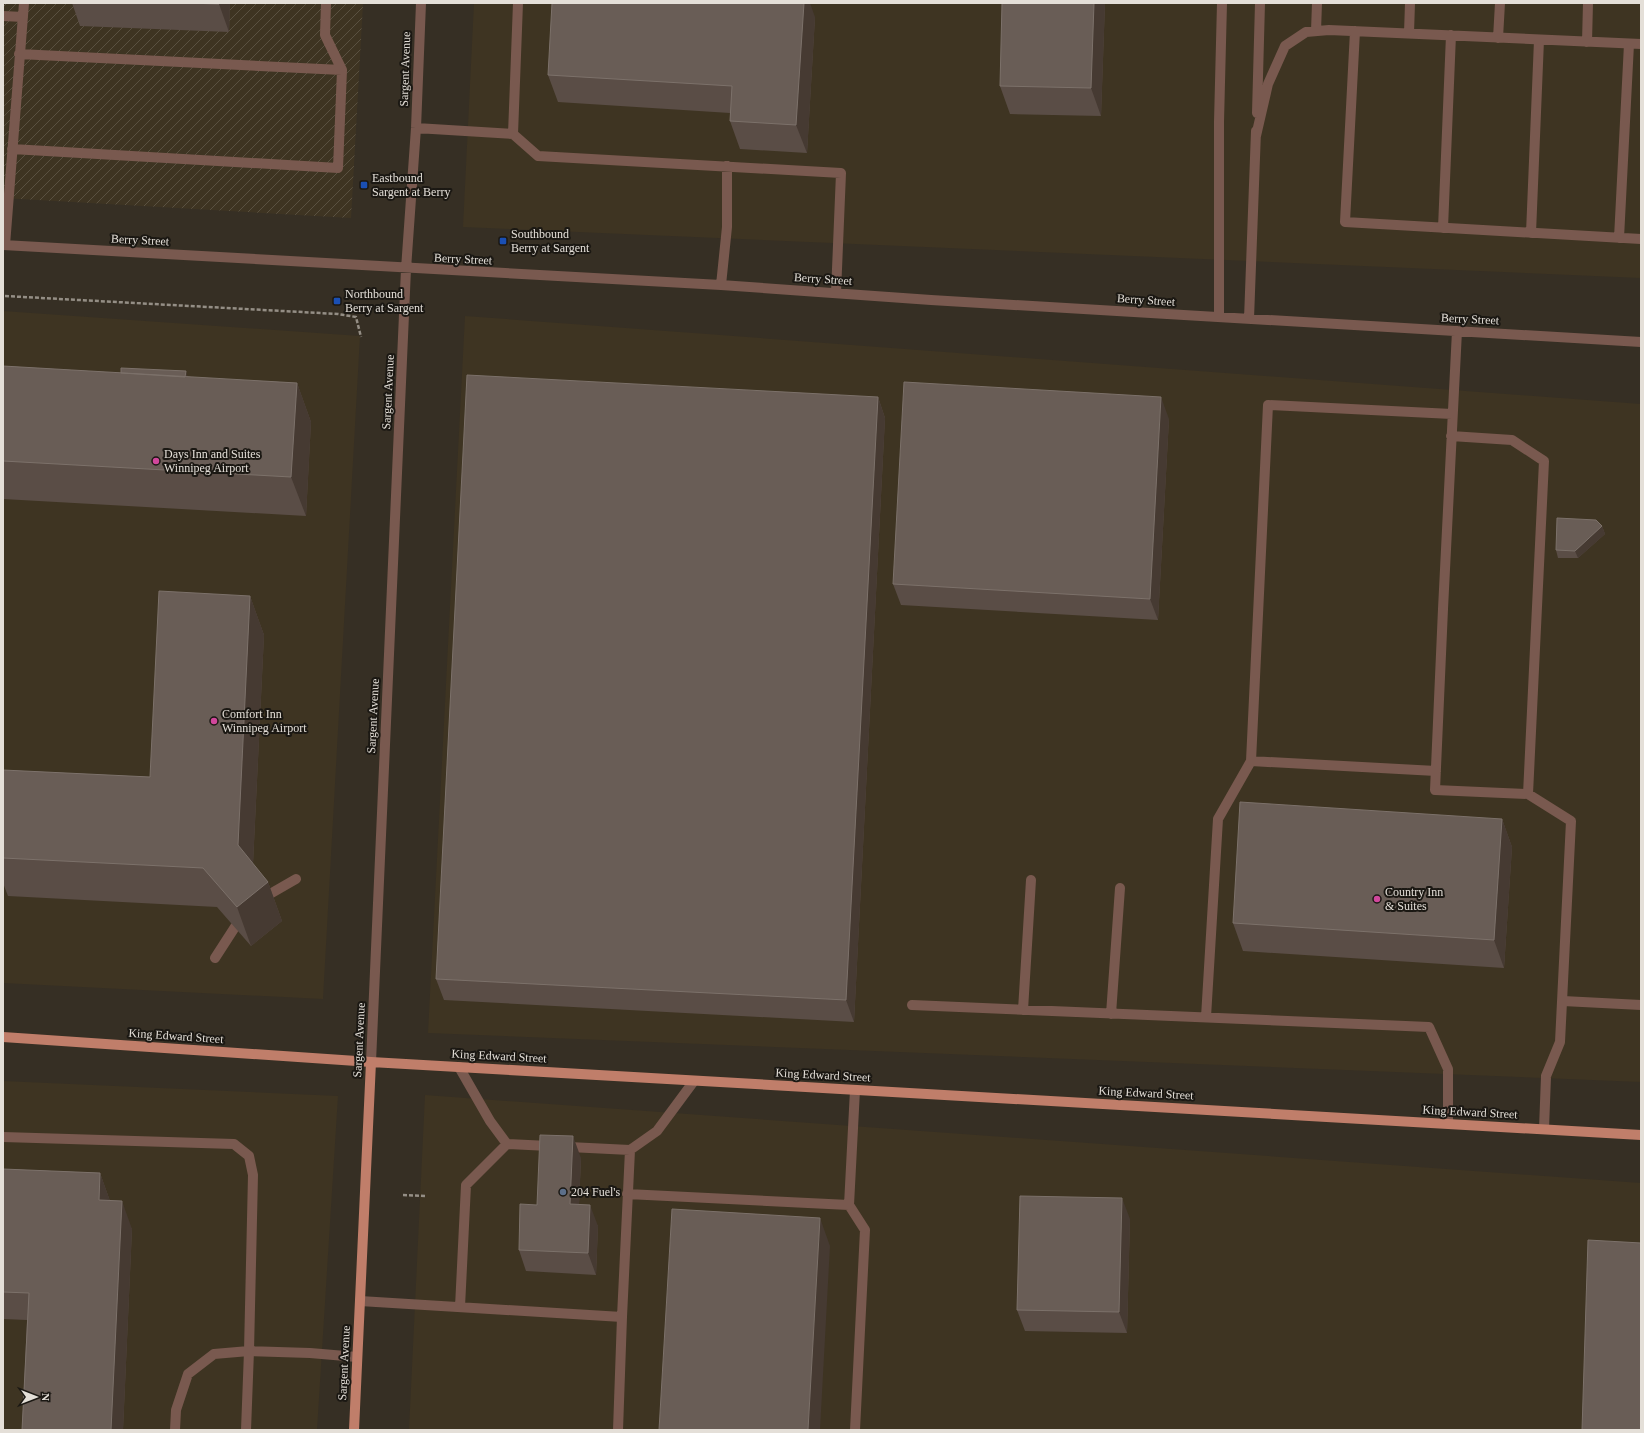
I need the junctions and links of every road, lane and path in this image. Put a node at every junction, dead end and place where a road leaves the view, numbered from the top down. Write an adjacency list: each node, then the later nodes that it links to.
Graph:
1 (24, 3): 12 (street)
2 (326, 3): 23 (street)
3 (421, 3): 24 (street, Sargent Avenue)
4 (518, 3): 25 (street)
5 (1222, 3): 38 (street)
6 (1260, 3): 26 (street)
7 (1317, 3): 13 (street)
8 (1410, 3): 15 (street)
9 (1500, 3): 17 (street)
10 (1588, 3): 19 (street)
11 (3, 16): 12 (street)
12 (23, 17): 22 (street)
13 (1316, 31): 14 (street); 26 (street)
14 (1355, 31): 15 (street); 29 (street)
15 (1409, 33): 16 (street)
16 (1451, 35): 17 (street); 29 (street)
17 (1498, 38): 18 (street)
18 (1539, 40): 19 (street); 30 (street)
19 (1587, 42): 20 (street)
20 (1629, 44): 21 (street); 31 (street)
21 (1641, 44)
22 (19, 54): 23 (street); 27 (street)
23 (342, 70): 27 (street)
24 (416, 128): 25 (street); 34 (street, Sargent Avenue)
25 (513, 134): 28 (street)
26 (1256, 136): 39 (street)
27 (12, 149): 33 (street)
28 (727, 166): 35 (street); 36 (street)
29 (1443, 228): 30 (street)
30 (1531, 233): 31 (street)
31 (1619, 238): 32 (street)
32 (1641, 239)
33 (4, 245): 34 (street, Berry Street)
34 (406, 269): 35 (street, Berry Street); 61 (street, Sargent Avenue)
35 (721, 285): 36 (street, Berry Street)
36 (836, 293): 38 (street, Berry Street)
37 (5, 296): 41 (path)
38 (1219, 317): 39 (street, Berry Street)
39 (1249, 318): 40 (street, Berry Street)
40 (1457, 331): 42 (street, Berry Street); 43 (street)
41 (361, 337)
42 (1641, 342)
43 (1452, 414): 44 (street); 45 (street)
44 (1451, 436): 46 (street); 47 (street)
45 (1251, 761): 46 (street); 59 (street)
46 (1436, 771): 47 (street)
47 (1528, 794): 54 (street)
48 (296, 879): 51 (street)
49 (1031, 880): 57 (street)
50 (1120, 888): 58 (street)
51 (263, 898)
52 (235, 927): 53 (street)
53 (215, 958)
54 (1563, 1001): 56 (street); 66 (street)
55 (912, 1005): 57 (street)
56 (1641, 1005)
57 (1023, 1010): 58 (street)
58 (1111, 1014): 59 (street)
59 (1206, 1018): 65 (street)
60 (3, 1037): 61 (main road, King Edward Street)
61 (371, 1062): 62 (main road, King Edward Street); 75 (main road, Sargent Avenue)
62 (459, 1067): 63 (main road, King Edward Street); 69 (street)
63 (694, 1081): 64 (main road, King Edward Street); 70 (street)
64 (855, 1090): 65 (main road, King Edward Street); 74 (street)
65 (1448, 1123): 66 (main road, King Edward Street)
66 (1544, 1129): 67 (main road, King Edward Street)
67 (1641, 1135)
68 (3, 1137): 78 (street)
69 (507, 1144): 70 (street); 76 (street)
70 (630, 1150): 71 (street)
71 (627, 1194): 74 (street); 77 (street)
72 (403, 1195): 73 (path)
73 (426, 1196)
74 (849, 1206): 84 (street)
75 (360, 1301): 76 (street); 79 (main road, Sargent Avenue)
76 (460, 1307): 77 (street)
77 (622, 1317): 83 (street)
78 (249, 1351): 79 (street); 80 (street); 81 (street)
79 (357, 1357): 82 (main road, Sargent Avenue)
80 (174, 1430)
81 (246, 1430)
82 (354, 1430)
83 (618, 1430)
84 (855, 1430)

